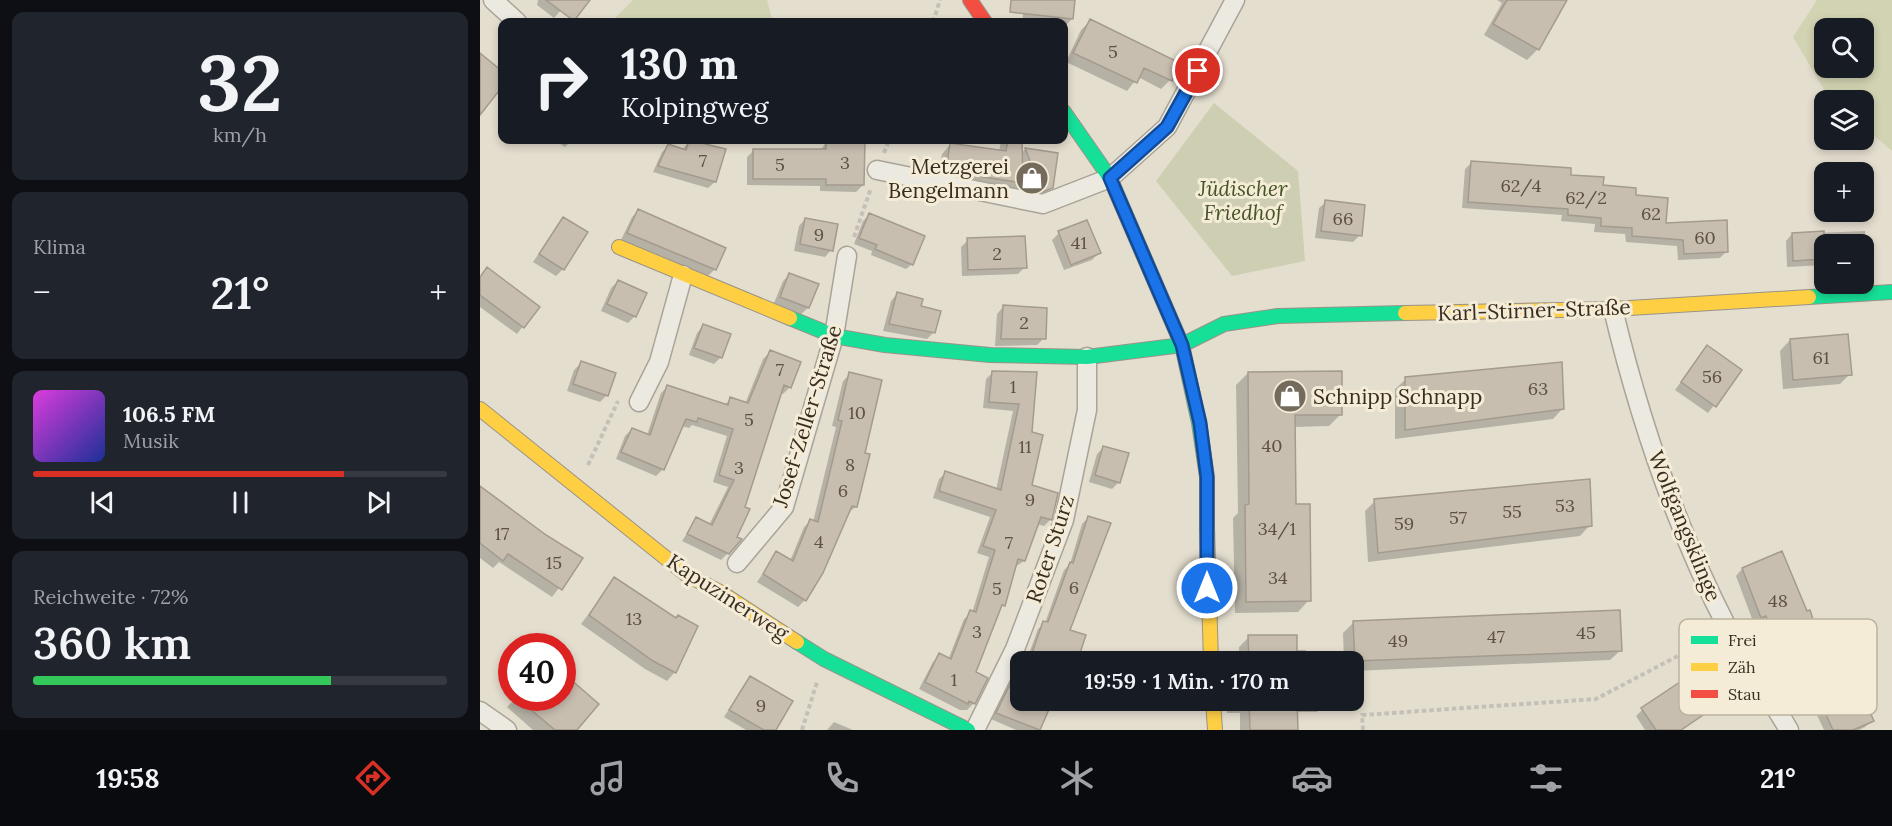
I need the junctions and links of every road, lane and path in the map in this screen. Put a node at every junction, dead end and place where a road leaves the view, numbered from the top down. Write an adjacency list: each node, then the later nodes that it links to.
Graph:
1 (493, 0): 5 (street)
2 (940, 0): 6 (path)
3 (970, 0): 7 (street)
4 (1235, 0): 11 (street)
5 (513, 18)
6 (934, 18)
7 (982, 18)
8 (1068, 118): 11 (street)
9 (888, 144): 10 (path)
10 (877, 170): 11 (street); 13 (path)
11 (1110, 178): 18 (street)
12 (619, 247): 14 (street, Karl-Stirner-Straße)
13 (847, 256): 17 (street, Josef-Zeller-Straße)
14 (683, 275): 17 (street, Karl-Stirner-Straße); 20 (street)
15 (1892, 292): 16 (street, Karl-Stirner-Straße)
16 (1613, 309): 18 (street, Karl-Stirner-Straße); 24 (street, Wolfgangsklinge)
17 (834, 336): 19 (street, Karl-Stirner-Straße); 23 (street, Josef-Zeller-Straße)
18 (1182, 345): 19 (street, Karl-Stirner-Straße); 25 (street)
19 (1087, 357): 34 (street, Roter Sturz)
20 (639, 402): 22 (path)
21 (480, 409): 27 (street, Kapuzinerweg)
22 (592, 458)
23 (737, 563)
24 (1724, 619)
25 (1210, 651)
26 (1679, 656): 36 (path)
27 (824, 659): 32 (path); 33 (street, Kapuzinerweg)
28 (480, 711): 31 (street)
29 (1214, 711): 35 (street)
30 (1780, 715): 37 (street, Wolfgangsklinge)
31 (507, 730)
32 (802, 730)
33 (968, 730)
34 (975, 730)
35 (1215, 730)
36 (1363, 730)
37 (1789, 730)

